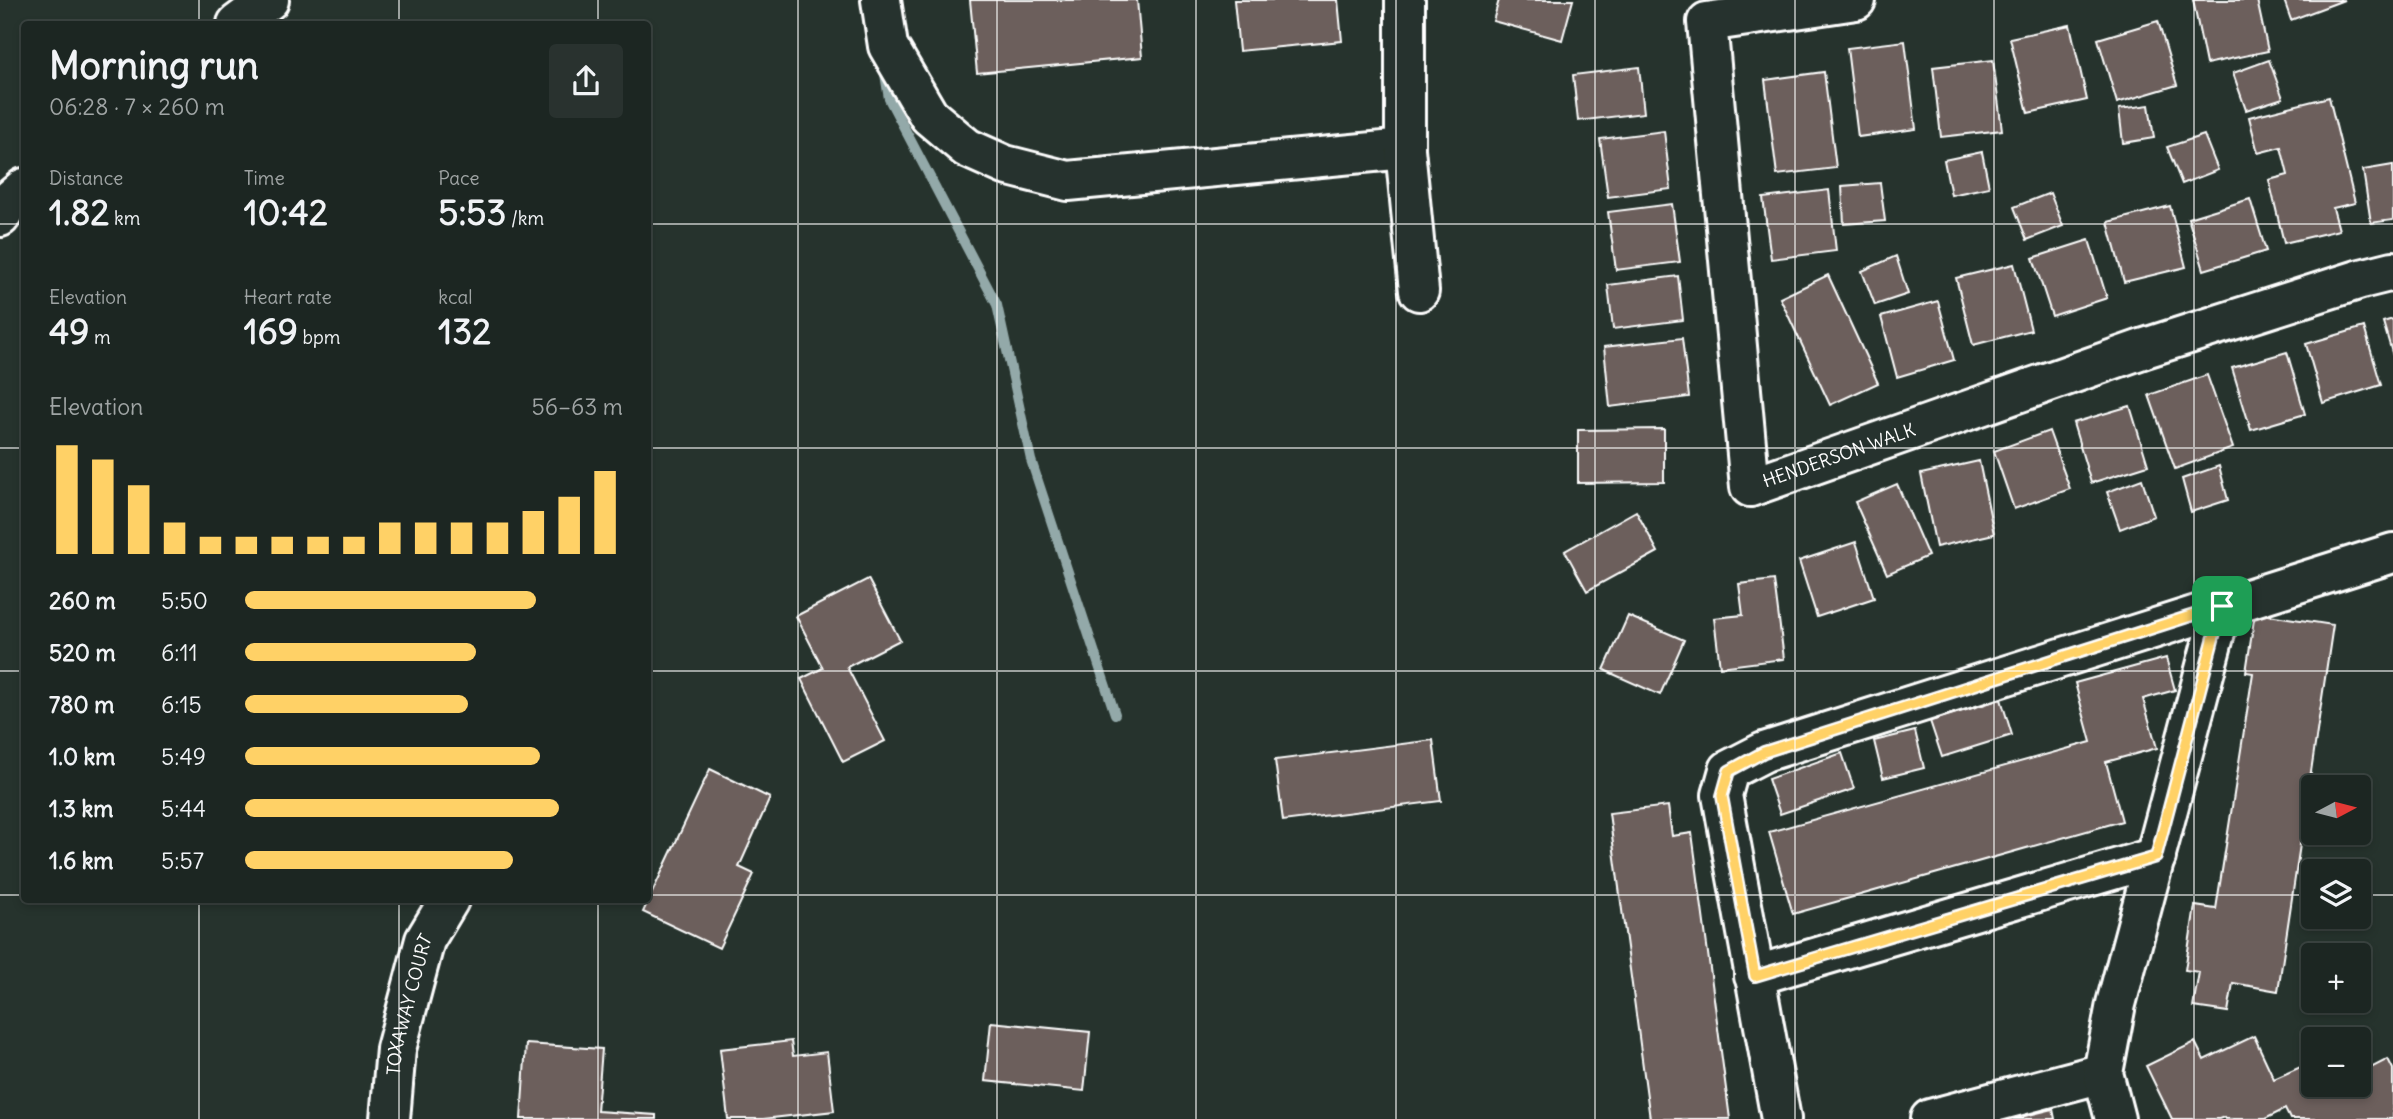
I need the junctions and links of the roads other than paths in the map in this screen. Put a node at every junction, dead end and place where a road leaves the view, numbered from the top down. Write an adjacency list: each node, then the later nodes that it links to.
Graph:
1 (269, 0): 5 (street)
2 (881, 0): 6 (street)
3 (1405, 0): 6 (street)
4 (1856, 0): 7 (street, HENDERSON WALK)
5 (241, 21)
6 (1405, 149): 8 (street)
7 (2393, 271)
8 (1419, 291)
9 (2393, 552): 10 (street)
10 (2222, 606): 11 (street); 13 (street)
11 (2156, 857): 13 (street); 14 (street)
12 (447, 903): 15 (street, TOXAWAY COURT)
13 (1755, 976): 16 (street)
14 (2103, 1073): 17 (street); 18 (street)
15 (390, 1119)
16 (1781, 1119)
17 (1930, 1119)
18 (2115, 1119)

